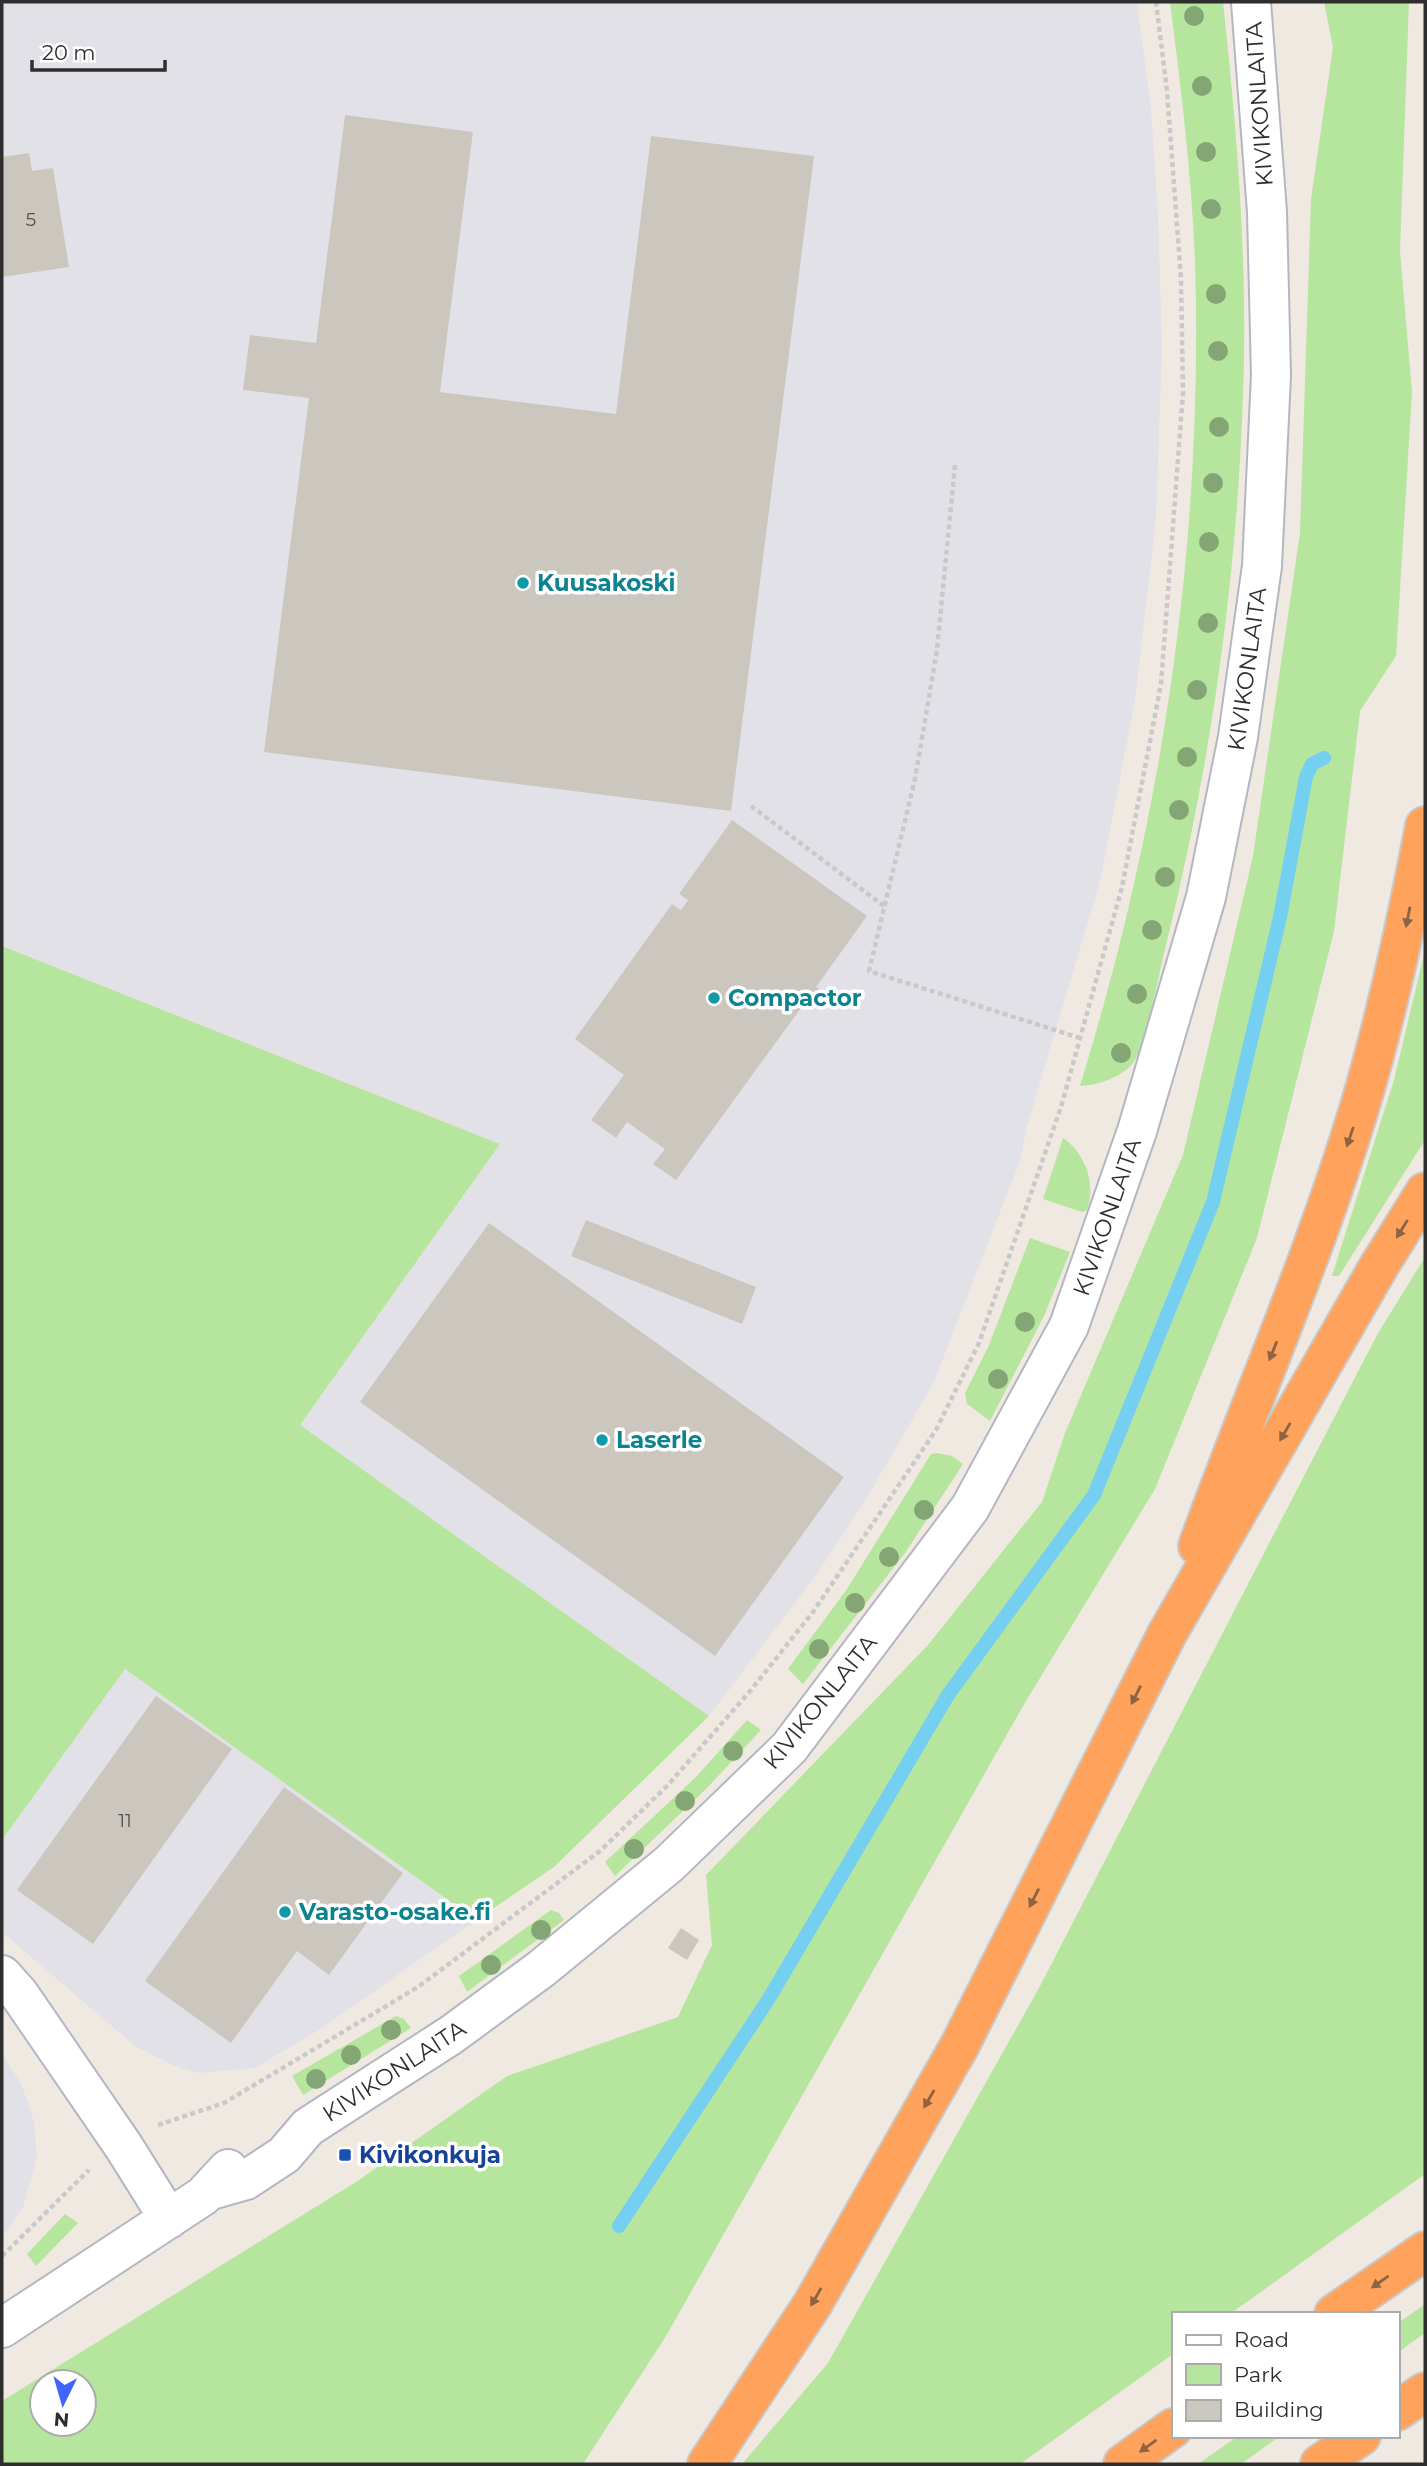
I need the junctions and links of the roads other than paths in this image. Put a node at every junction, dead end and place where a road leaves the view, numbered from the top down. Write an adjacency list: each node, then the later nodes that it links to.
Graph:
1 (1251, 2): 6 (street, KIVIKONLAITA)
2 (1425, 826): 4 (highway, one-way to 4)
3 (1425, 1192): 4 (highway, one-way to 4)
4 (1167, 1634): 14 (highway, one-way to 14)
5 (2, 1975): 6 (street)
6 (169, 2219): 9 (street, KIVIKONLAITA)
7 (1425, 2251): 8 (highway, one-way to 8)
8 (1337, 2312)
9 (2, 2328)
10 (1425, 2392): 11 (highway)
11 (1399, 2410)
12 (1172, 2429): 15 (highway, one-way to 15)
13 (1358, 2438): 16 (highway)
14 (707, 2464)
15 (1123, 2464)
16 (1320, 2464)

